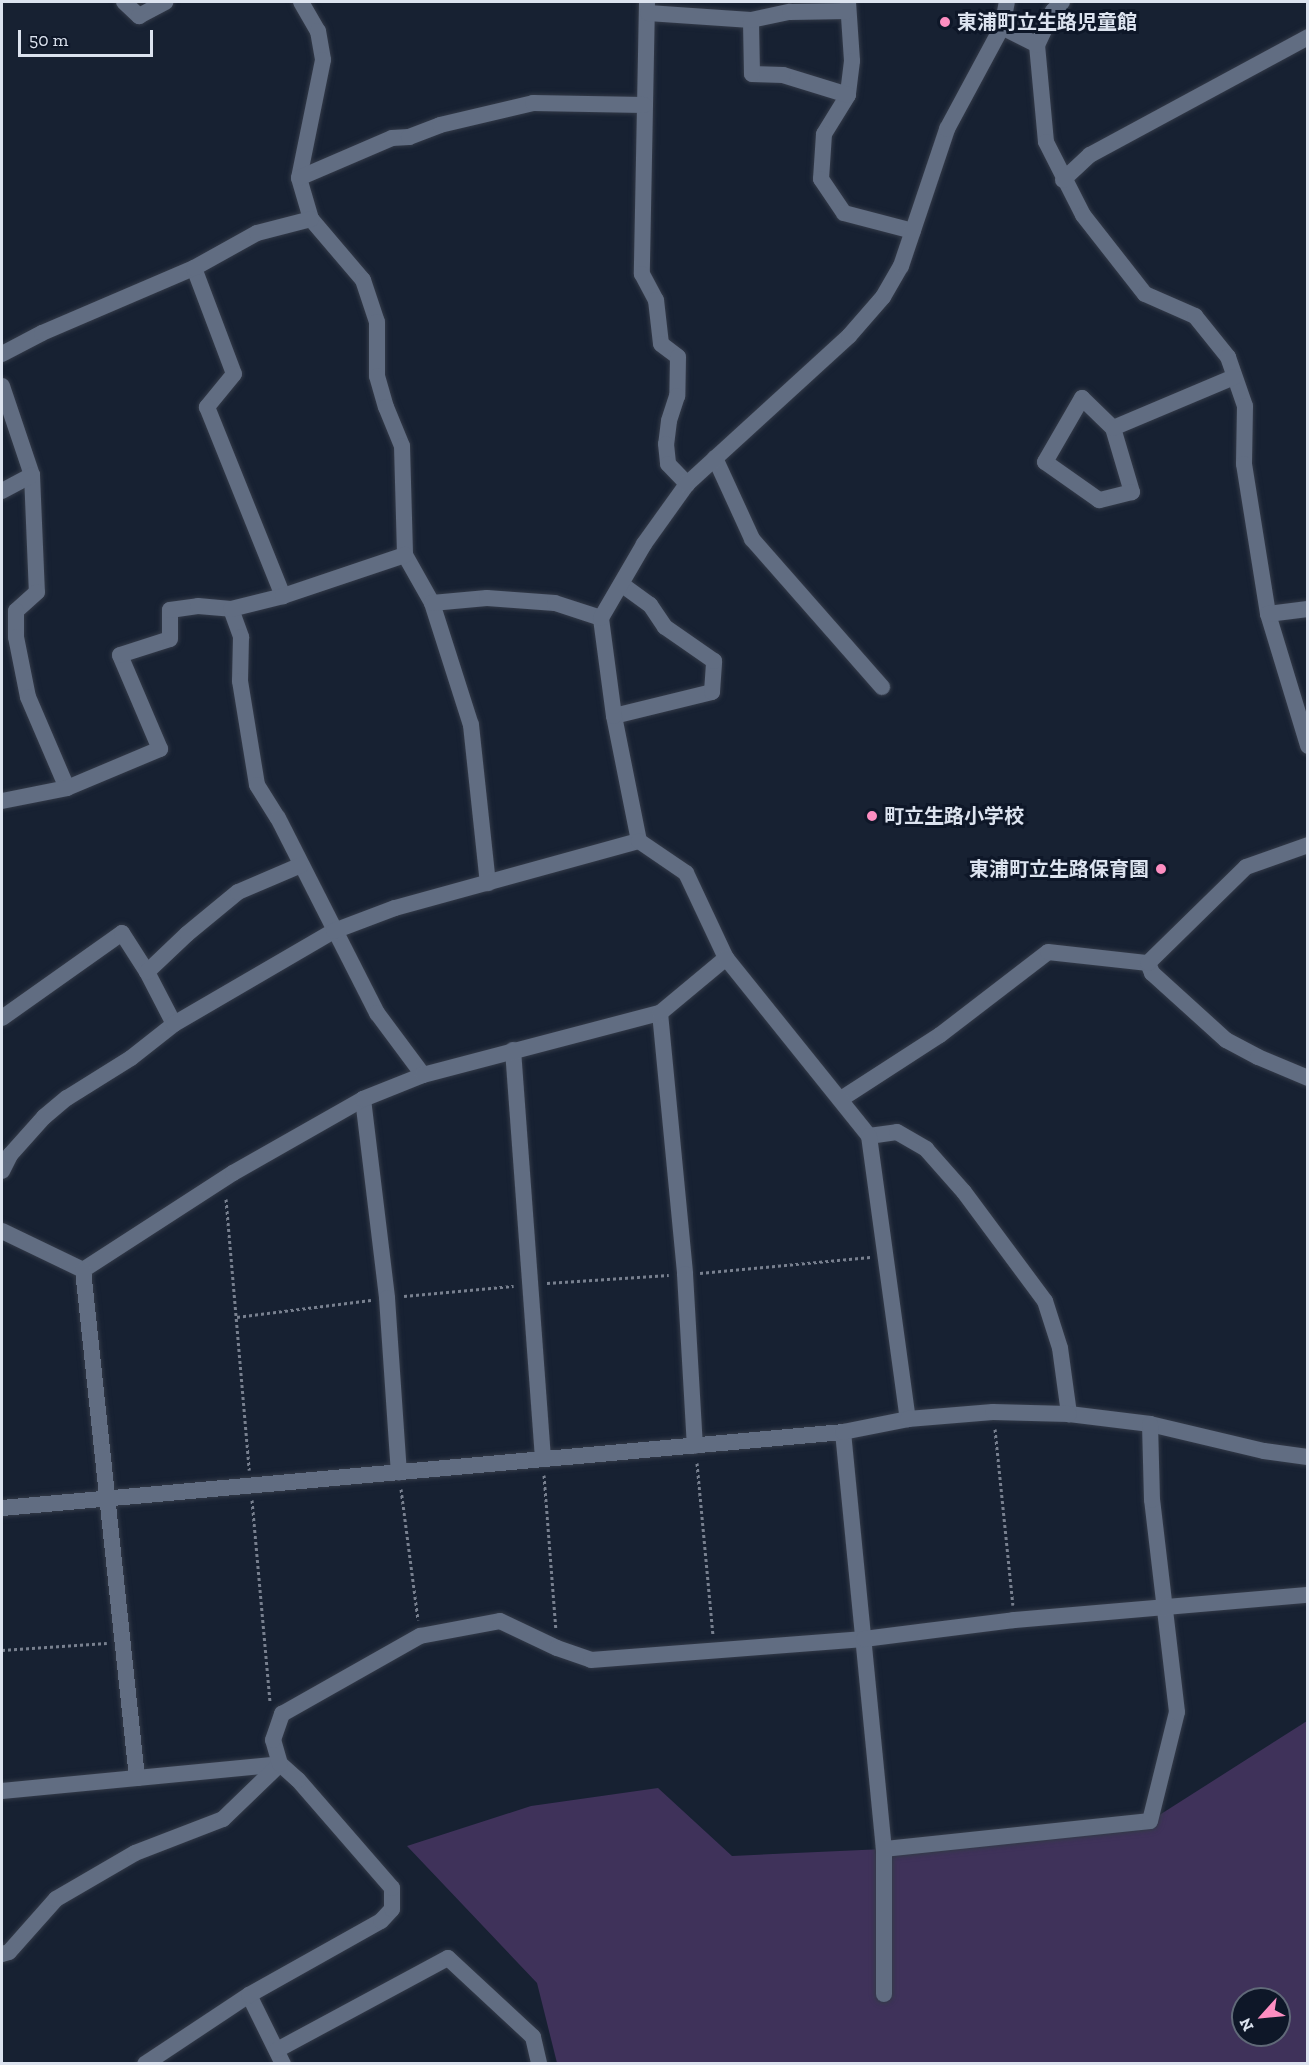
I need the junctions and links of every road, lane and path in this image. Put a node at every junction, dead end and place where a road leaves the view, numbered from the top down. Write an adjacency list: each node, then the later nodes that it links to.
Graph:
1 (124, 2): 2 (street)
2 (165, 2)
3 (301, 2): 14 (street)
4 (1006, 2): 9 (street)
5 (1062, 2): 11 (street)
6 (848, 6): 8 (street); 12 (street)
7 (648, 7): 8 (street); 13 (street)
8 (751, 20): 12 (street)
9 (1002, 27): 11 (street); 17 (street)
10 (1308, 37): 15 (street)
11 (1037, 45): 15 (street)
12 (848, 96): 17 (street)
13 (644, 105): 14 (street); 25 (street)
14 (300, 178): 16 (street)
15 (1064, 180): 20 (street)
16 (311, 219): 18 (street); 27 (street)
17 (913, 231): 23 (street)
18 (194, 268): 19 (street); 29 (street)
19 (2, 354)
20 (1234, 377): 22 (street); 33 (street)
21 (2, 386): 24 (street)
22 (1113, 428): 22 (street)
23 (715, 458): 25 (street); 35 (street)
24 (32, 476): 26 (street); 38 (street)
25 (687, 484): 28 (street)
26 (2, 491)
27 (405, 555): 29 (street); 30 (street)
28 (622, 585): 34 (street); 36 (street)
29 (283, 596): 31 (street)
30 (432, 603): 34 (street); 43 (street)
31 (231, 609): 38 (street); 42 (street)
32 (1308, 609): 33 (street)
33 (1268, 614): 37 (street)
34 (601, 618): 36 (street)
35 (882, 687)
36 (614, 716): 40 (street)
37 (1308, 746)
38 (67, 788): 39 (street)
39 (2, 801)
40 (639, 841): 43 (street); 45 (street)
41 (1308, 845): 46 (street)
42 (301, 864): 44 (street); 47 (street)
43 (488, 883): 44 (street)
44 (334, 931): 50 (street); 52 (street)
45 (726, 958): 48 (street); 55 (street)
46 (1148, 963): 53 (street); 55 (street)
47 (147, 972): 49 (street); 50 (street)
48 (660, 1013): 51 (street); 62 (street)
49 (2, 1018)
50 (174, 1024): 57 (street)
51 (513, 1050): 52 (street); 63 (street)
52 (423, 1075): 54 (street)
53 (1308, 1078)
54 (363, 1099): 58 (street); 64 (street)
55 (841, 1099): 56 (street)
56 (869, 1136): 60 (street); 67 (street)
57 (2, 1171)
58 (224, 1179): 61 (street); 65 (path)
59 (2, 1231): 61 (street)
60 (886, 1256): 62 (path); 68 (street)
61 (83, 1270): 76 (street)
62 (685, 1274): 63 (path); 71 (street)
63 (531, 1284): 64 (path); 73 (street)
64 (387, 1298): 65 (path); 74 (street)
65 (237, 1317): 75 (path)
66 (993, 1412): 67 (street); 68 (street); 80 (path)
67 (1069, 1414): 69 (street)
68 (908, 1419): 70 (street)
69 (1150, 1424): 72 (street); 79 (street)
70 (843, 1432): 71 (street); 82 (street)
71 (695, 1446): 73 (street); 86 (path)
72 (1308, 1456)
73 (543, 1459): 74 (street); 84 (path)
74 (399, 1473): 75 (street); 81 (path)
75 (250, 1486): 76 (street); 87 (path)
76 (106, 1500): 77 (street); 83 (street)
77 (2, 1508)
78 (1308, 1595): 79 (street)
79 (1164, 1607): 80 (street); 91 (street)
80 (1014, 1620): 82 (street)
81 (420, 1636): 84 (street); 88 (street)
82 (864, 1639): 86 (street); 91 (street)
83 (123, 1642): 85 (path); 89 (street)
84 (557, 1648): 86 (street)
85 (2, 1650)
86 (715, 1651)
87 (270, 1706)
88 (280, 1764): 89 (street); 92 (street); 93 (street)
89 (137, 1778): 90 (street)
90 (2, 1791)
91 (884, 1849): 94 (street)
92 (2, 1954)
93 (249, 1995): 95 (street); 96 (street)
94 (884, 1995)
95 (280, 2057): 97 (street)
96 (155, 2060)
97 (539, 2064)

